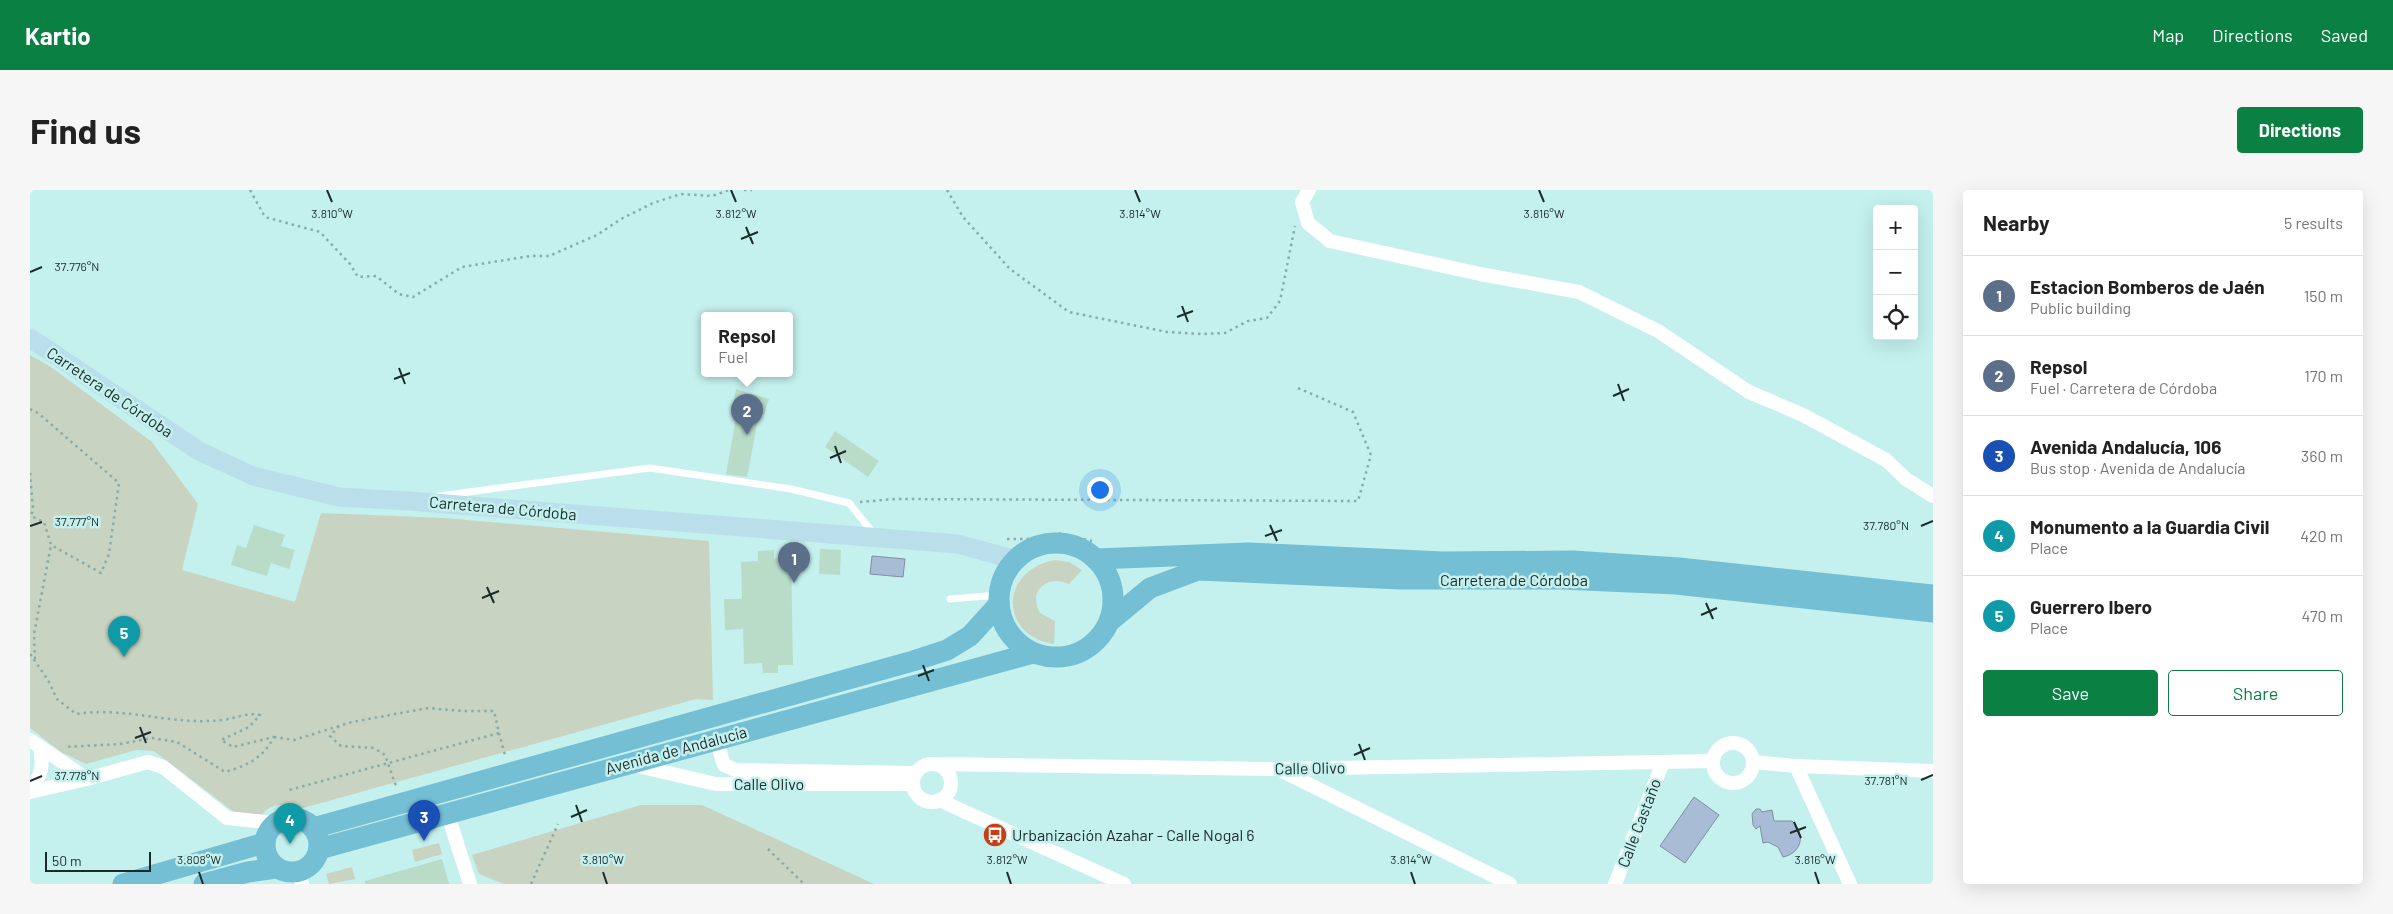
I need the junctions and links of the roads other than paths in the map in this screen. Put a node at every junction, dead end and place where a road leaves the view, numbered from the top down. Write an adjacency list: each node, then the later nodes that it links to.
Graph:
1 (1309, 190): 3 (street)
2 (30, 338): 4 (main road, Carretera de Córdoba)
3 (1933, 496)
4 (409, 500): 5 (main road, Carretera de Córdoba); 5 (lane)
5 (878, 538): 7 (main road, Carretera de Córdoba)
6 (1096, 559): 7 (main road); 8 (main road, Carretera de Córdoba); 12 (main road)
7 (1016, 560): 10 (main road)
8 (1933, 595)
9 (950, 599): 10 (lane)
10 (999, 599): 13 (main road); 31 (main road, Avenida de Andalucía)
11 (1933, 612): 12 (main road, Carretera de Córdoba)
12 (1109, 622): 13 (main road)
13 (1033, 652): 14 (main road, Avenida de Andalucía)
14 (716, 739): 19 (main road, Avenida de Andalucía); 24 (street, Calle Olivo)
15 (35, 744): 25 (street); 26 (street)
16 (1713, 761): 17 (street, Calle Olivo); 18 (street); 18 (street)
17 (1663, 762): 22 (street, Calle Olivo); 41 (street, Calle Castaño)
18 (1753, 762): 21 (street)
19 (627, 764): 24 (street, Calle Olivo); 29 (main road, Avenida de Andalucía)
20 (937, 764): 22 (street, Calle Olivo); 24 (street); 28 (street)
21 (1796, 766): 23 (street); 42 (street)
22 (1277, 768): 40 (street)
23 (1933, 771)
24 (914, 778): 28 (street)
25 (87, 779): 27 (street); 30 (street)
26 (30, 787)
27 (30, 792)
28 (939, 800): 39 (street)
29 (447, 812): 33 (main road, Avenida de Andalucía); 38 (street)
30 (275, 824): 31 (main road); 32 (main road)
31 (313, 828): 33 (main road)
32 (264, 844): 34 (main road); 36 (main road)
33 (319, 849): 35 (main road)
34 (276, 868): 35 (main road); 37 (main road)
35 (300, 878)
36 (123, 884)
37 (204, 884)
38 (470, 884)
39 (1124, 884)
40 (1510, 884)
41 (1615, 884)
42 (1850, 884)

